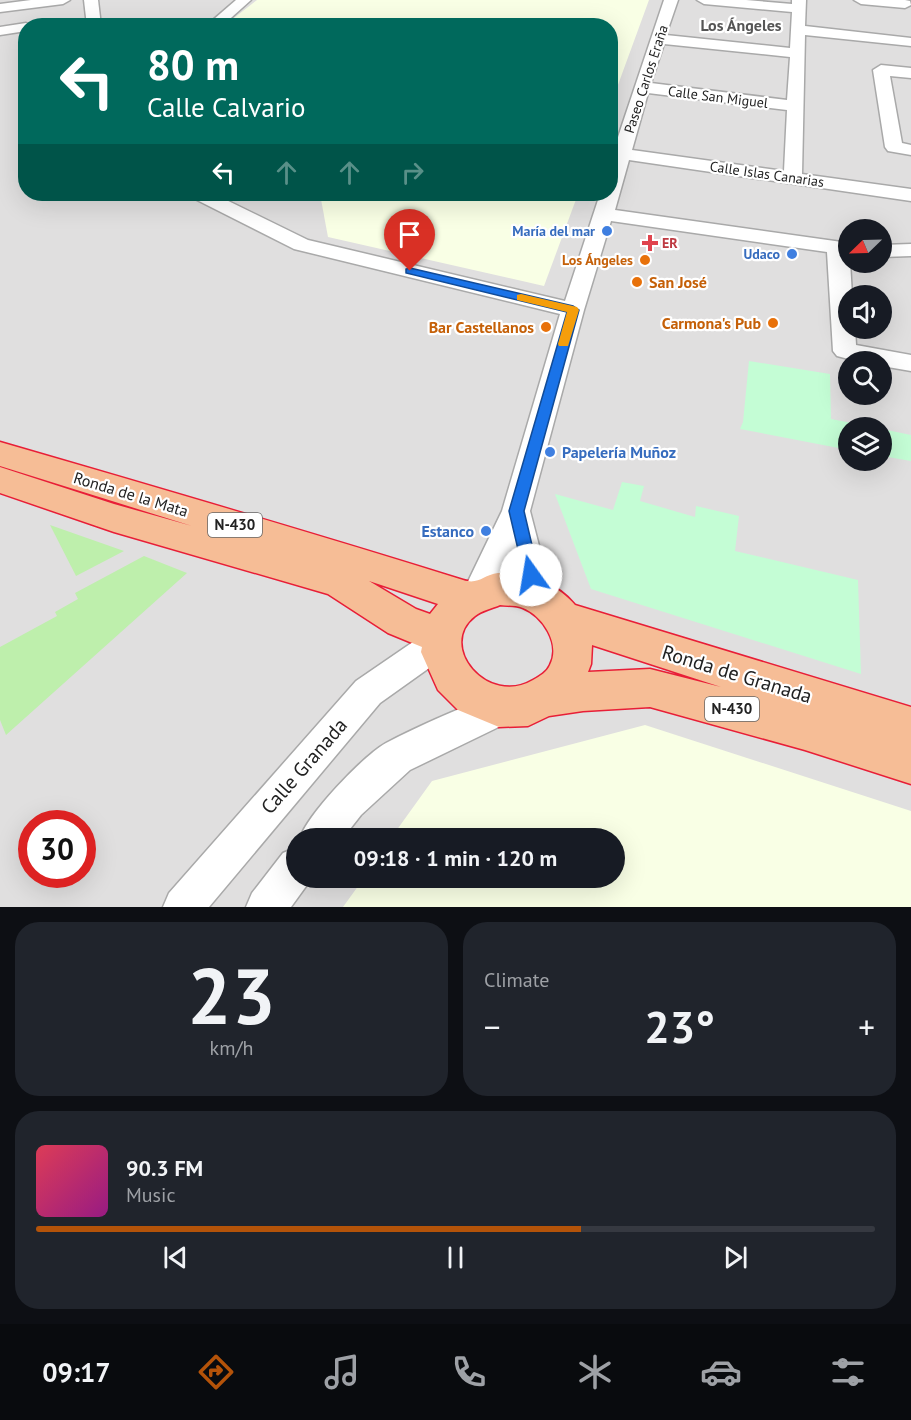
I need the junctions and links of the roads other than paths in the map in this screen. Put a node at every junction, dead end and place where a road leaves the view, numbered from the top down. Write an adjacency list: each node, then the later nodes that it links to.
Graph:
1 (63, 0): 9 (street)
2 (92, 0): 10 (street)
3 (244, 0): 11 (street)
4 (671, 0): 16 (street, Paseo Carlos Eraña)
5 (704, 0): 8 (street)
6 (861, 0): 7 (street)
7 (904, 2): 12 (street)
8 (799, 5): 15 (street)
9 (0, 8)
10 (93, 18)
11 (223, 18)
12 (909, 21)
13 (18, 28): 14 (street)
14 (0, 30)
15 (798, 30): 17 (street); 18 (street)
16 (659, 39): 18 (street); 20 (street, Paseo Carlos Eraña)
17 (911, 42)
18 (797, 53): 21 (street)
19 (911, 73): 22 (street)
20 (642, 87): 21 (street, Calle San Miguel); 23 (street, Paseo Carlos Eraña)
21 (795, 106): 25 (street)
22 (911, 150)
23 (622, 154): 24 (street, Paseo Carlos Eraña); 25 (street, Calle Islas Canarias)
24 (618, 167)
25 (793, 178): 26 (street, Calle Islas Canarias)
26 (911, 195)
27 (214, 201): 34 (street)
28 (608, 201): 34 (street, Paseo Carlos Eraña)
29 (613, 201): 30 (street)
30 (838, 247)
31 (911, 250): 32 (street)
32 (892, 251)
33 (843, 273): 35 (street)
34 (573, 310): 38 (street, Paseo Carlos Eraña)
35 (911, 363)
36 (0, 454): 39 (highway, Ronda de la Mata / N-430)
37 (0, 480): 41 (highway, Ronda de la Mata / N-430)
38 (516, 511): 39 (street, Paseo Carlos Eraña); 40 (street, Paseo Carlos Eraña)
39 (474, 596): 40 (highway, N-430); 41 (highway)
40 (550, 608): 42 (highway); 44 (highway, Ronda de Granada / N-430)
41 (441, 639): 43 (highway, N-430); 48 (street, Calle Granada)
42 (548, 697): 43 (highway, N-430); 45 (highway, Ronda de Granada / N-430)
43 (501, 708): 46 (street)
44 (911, 728)
45 (911, 762)
46 (327, 828)
47 (286, 881): 49 (street)
48 (183, 907)
49 (266, 907)

